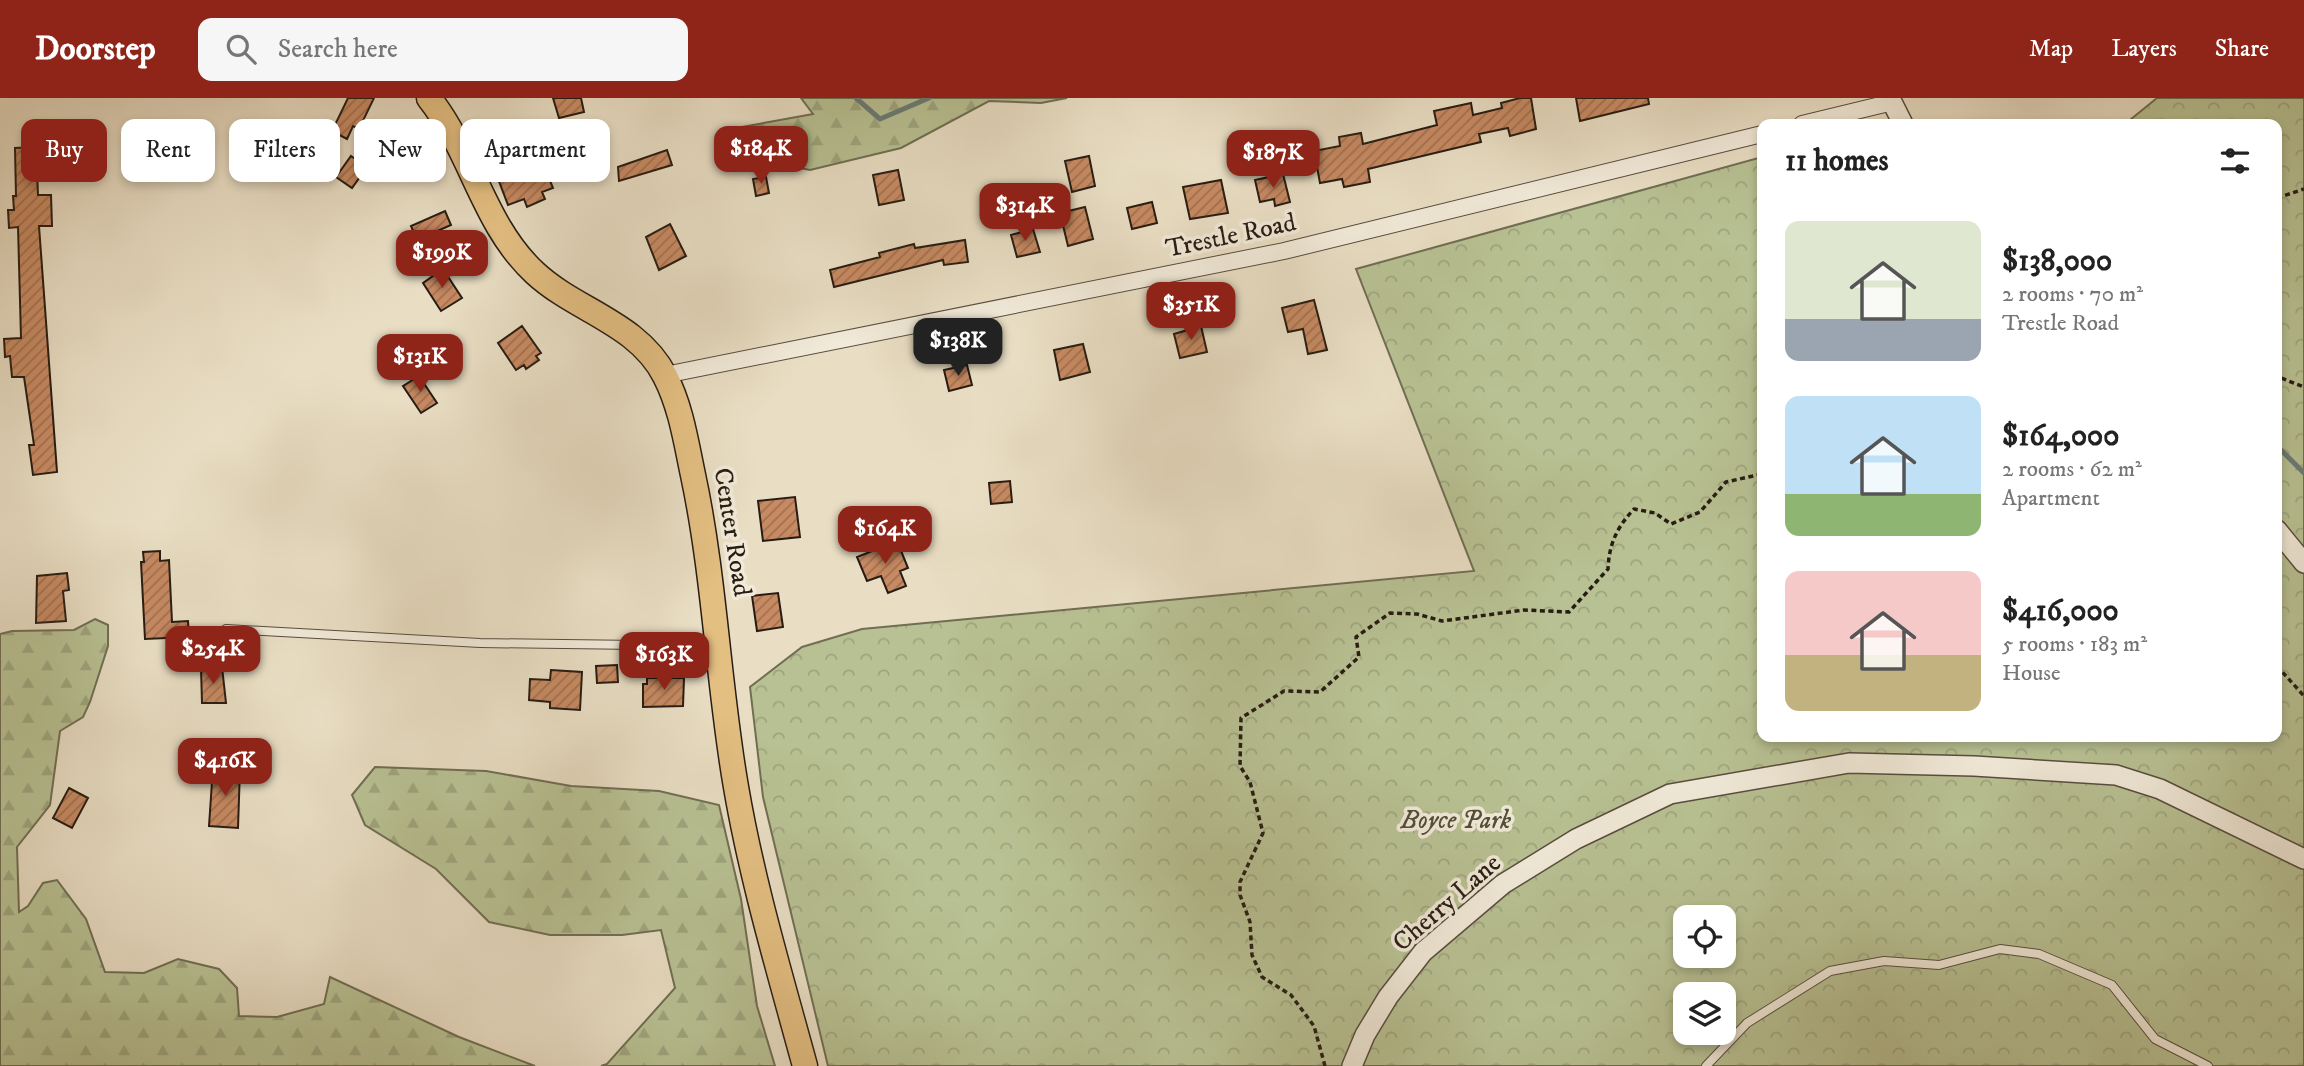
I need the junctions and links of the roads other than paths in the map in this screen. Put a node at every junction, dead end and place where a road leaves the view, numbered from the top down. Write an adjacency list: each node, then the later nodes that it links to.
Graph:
1 (433, 99): 6 (main road, Center Road)
2 (1891, 100): 3 (street); 4 (street)
3 (1821, 119)
4 (1900, 119)
5 (1757, 135): 6 (street, Trestle Road)
6 (665, 375): 10 (main road, Center Road)
7 (2282, 536): 8 (street)
8 (2304, 564)
9 (210, 641): 10 (lane)
10 (719, 646): 12 (main road, Center Road)
11 (2304, 859): 13 (street, Cherry Lane)
12 (804, 1066)
13 (1352, 1066)
14 (1706, 1066): 15 (lane)
15 (2208, 1066)

